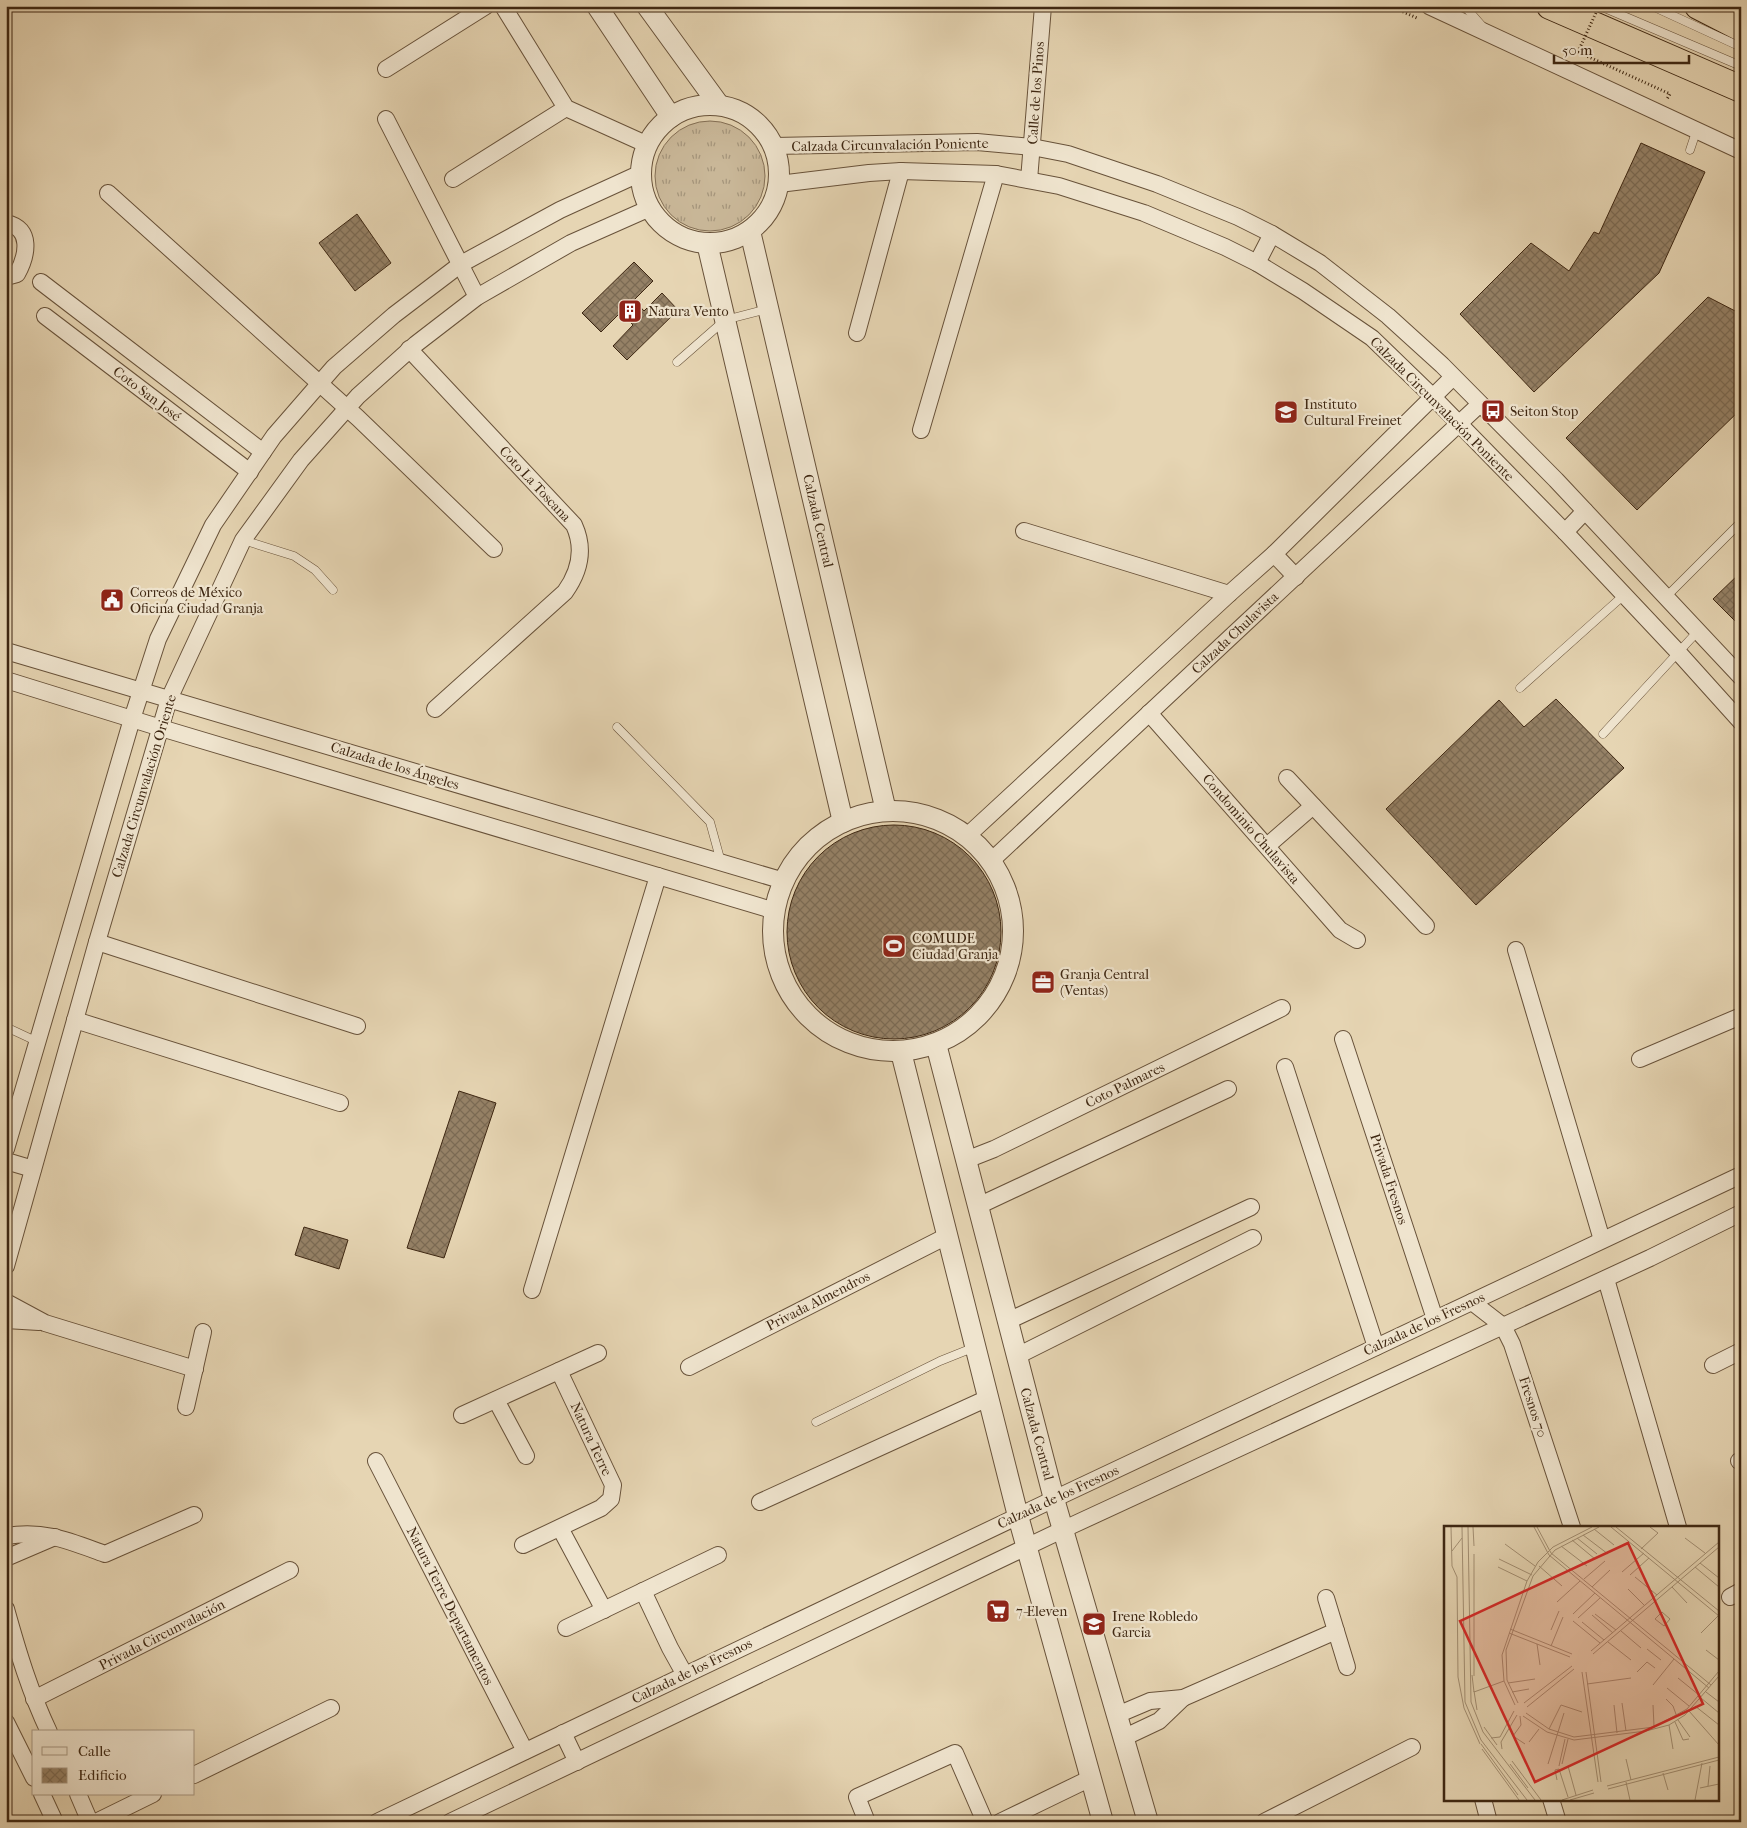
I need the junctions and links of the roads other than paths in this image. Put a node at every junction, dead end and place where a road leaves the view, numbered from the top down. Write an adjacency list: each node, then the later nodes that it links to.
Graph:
1 (486, 6): 17 (street)
2 (503, 6): 20 (street)
3 (596, 6): 21 (street)
4 (646, 6): 19 (street)
5 (1043, 6): 26 (street, Calle de los Pinos)
6 (1428, 6): 14 (street)
7 (1462, 6): 14 (lane)
8 (1542, 6): 12 (highway)
9 (1550, 6): 12 (highway)
10 (1652, 6): 15 (lane)
11 (1698, 6): 13 (highway)
12 (1592, 11): 16 (lane); 18 (highway)
13 (1741, 28)
14 (1490, 35): 23 (street)
15 (1741, 47)
16 (1741, 66)
17 (386, 69)
18 (1741, 89)
19 (719, 106): 21 (street); 25 (street)
20 (566, 108): 24 (street); 32 (street)
21 (671, 117): 24 (street)
22 (386, 118): 42 (street)
23 (1696, 132): 27 (lane); 28 (street)
24 (648, 145): 30 (street)
25 (774, 146): 26 (street, Calzada Circunvalación Poniente); 34 (street)
26 (1032, 147): 33 (street, Calle de los Pinos); 39 (street, Calzada Circunvalación Poniente)
27 (1690, 150)
28 (1741, 152)
29 (902, 171): 31 (street, Calzada Circunvalación Poniente); 34 (street, Calzada Circunvalación Poniente); 49 (street)
30 (641, 173): 36 (street); 42 (street)
31 (996, 174): 33 (street, Calzada Circunvalación Poniente); 58 (street)
32 (453, 179)
33 (1029, 180): 41 (street, Calzada Circunvalación Poniente)
34 (779, 184): 38 (street)
35 (108, 193): 53 (street)
36 (650, 208): 40 (street); 45 (street, Calzada Circunvalación Oriente)
37 (6, 223): 43 (street)
38 (750, 231): 40 (street); 46 (street, Calzada Central)
39 (1272, 234): 41 (street); 52 (street, Calzada Circunvalación Poniente)
40 (707, 244): 48 (street)
41 (1257, 263): 54 (street, Calzada Circunvalación Poniente)
42 (461, 264): 45 (street); 53 (street)
43 (6, 277)
44 (41, 282): 59 (street)
45 (477, 297): 50 (street, Calzada Circunvalación Oriente)
46 (768, 308): 48 (lane); 90 (street, Calzada Central)
47 (45, 316): 60 (street, Coto San José)
48 (725, 320): 51 (lane); 91 (street)
49 (857, 333)
50 (409, 349): 56 (street, Calzada Circunvalación Oriente); 81 (street, Coto La Toscana)
51 (677, 362)
52 (1454, 377): 54 (street); 55 (street, Calzada Circunvalación Poniente)
53 (320, 383): 56 (street); 59 (street)
54 (1433, 397): 57 (street, Calzada Circunvalación Poniente); 67 (street)
55 (1480, 404): 57 (street, Calzada Chulavista); 61 (street, Calzada Circunvalación Poniente)
56 (347, 408): 65 (street, Calzada Circunvalación Oriente); 66 (street)
57 (1458, 423): 64 (street, Calzada Circunvalación Poniente); 68 (street, Calzada Chulavista)
58 (921, 430)
59 (264, 452): 60 (street)
60 (250, 472): 79 (street)
61 (1585, 512): 64 (street); 72 (street, Calzada Circunvalación Poniente)
62 (1741, 522): 72 (lane)
63 (1024, 531): 70 (street)
64 (1565, 532): 71 (street, Calzada Circunvalación Poniente)
65 (243, 540): 69 (lane); 80 (street, Calzada Circunvalación Oriente)
66 (494, 549)
67 (1274, 554): 68 (street); 70 (street)
68 (1296, 577): 82 (street, Calzada Chulavista)
69 (334, 590)
70 (1229, 594): 92 (street)
71 (1624, 595): 75 (street, Calzada Circunvalación Poniente); 78 (lane)
72 (1666, 597): 73 (street, Calzada Circunvalación Poniente)
73 (1698, 631): 75 (lane); 76 (street, Calzada Circunvalación Poniente)
74 (6, 651): 79 (street, Calzada de los Ángeles)
75 (1678, 652): 84 (street, Calzada Circunvalación Poniente); 87 (lane)
76 (1741, 677)
77 (6, 680): 83 (street)
78 (1520, 688)
79 (142, 690): 80 (street, Calzada de los Ángeles); 83 (street)
80 (169, 699): 86 (street, Calzada Circunvalación Oriente); 95 (street, Calzada de los Ángeles)
81 (435, 709)
82 (1149, 713): 93 (street, Condominio Chulavista); 94 (street, Calzada Chulavista)
83 (132, 719): 86 (street); 109 (street)
84 (1741, 722)
85 (617, 727): 95 (lane)
86 (160, 728): 96 (street); 101 (street, Calzada Circunvalación Oriente)
87 (1603, 734)
88 (1287, 778): 89 (street)
89 (1313, 806): 93 (street); 99 (street)
90 (886, 811): 91 (street); 92 (street)
91 (843, 822): 97 (street)
92 (967, 836): 94 (street)
93 (1267, 846): 100 (street, Condominio Chulavista)
94 (990, 861): 110 (street)
95 (721, 862): 97 (street, Calzada de los Ángeles)
96 (658, 876): 98 (street); 129 (street)
97 (784, 881): 98 (street)
98 (775, 911): 111 (street)
99 (1426, 926)
100 (1357, 940)
101 (96, 942): 105 (street, Calzada Circunvalación Oriente); 106 (street)
102 (1516, 950): 126 (street)
103 (1282, 1008): 117 (street, Coto Palmares)
104 (1741, 1016): 112 (street)
105 (75, 1020): 115 (street); 119 (street, Calzada Circunvalación Oriente)
106 (357, 1026)
107 (6, 1027): 109 (lane)
108 (1343, 1039): 132 (street, Privada Fresnos)
109 (38, 1042): 116 (street)
110 (936, 1044): 111 (street); 117 (street, Calzada Central)
111 (901, 1052): 124 (street)
112 (1640, 1059)
113 (1285, 1067): 139 (street)
114 (1228, 1089): 121 (street)
115 (340, 1103)
116 (6, 1149)
117 (966, 1160): 121 (street, Calzada Central)
118 (6, 1161): 119 (street)
119 (33, 1169): 127 (street, Calzada Circunvalación Oriente)
120 (1741, 1175): 126 (street, Calzada de los Fresnos)
121 (978, 1206): 134 (street, Calzada Central)
122 (1251, 1206): 134 (street)
123 (1741, 1213): 128 (street)
124 (947, 1236): 138 (street); 144 (street, Privada Almendros)
125 (1253, 1238): 142 (street)
126 (1602, 1240): 131 (street, Calzada de los Fresnos)
127 (6, 1266)
128 (1606, 1279): 136 (street); 159 (street)
129 (532, 1290)
130 (6, 1302): 135 (street)
131 (1472, 1302): 132 (street, Calzada de los Fresnos); 136 (street, Fresnos 70)
132 (1435, 1319): 139 (street, Calzada de los Fresnos)
133 (6, 1320): 135 (street)
134 (1008, 1321): 142 (street, Calzada Central)
135 (45, 1323): 145 (street)
136 (1502, 1326): 158 (street, Fresnos 70); 161 (street)
137 (203, 1332): 145 (street)
138 (975, 1347): 147 (street); 151 (lane)
139 (1376, 1347): 154 (street, Calzada de los Fresnos)
140 (1741, 1351): 143 (street)
141 (598, 1353): 146 (street)
142 (1016, 1356): 154 (street, Calzada Central)
143 (1713, 1365)
144 (689, 1367)
145 (195, 1370): 149 (street)
146 (559, 1371): 148 (street); 160 (street, Natura Terre)
147 (988, 1398): 155 (street); 157 (street)
148 (496, 1400): 150 (street); 152 (street)
149 (186, 1407)
150 (462, 1416)
151 (816, 1422)
152 (526, 1456)
153 (376, 1461): 188 (street, Natura Terre Departamentos)
154 (1054, 1499): 157 (street, Calzada de los Fresnos); 161 (street, Calzada Central)
155 (760, 1502)
156 (194, 1515): 163 (street)
157 (1018, 1516): 165 (street); 177 (street, Calzada de los Fresnos)
158 (1572, 1526)
159 (1678, 1526)
160 (560, 1528): 164 (street, Natura Terre); 172 (street)
161 (1062, 1530): 165 (street); 181 (street, Calzada Central)
162 (6, 1536): 163 (street)
163 (57, 1537): 167 (street)
164 (523, 1545)
165 (1027, 1547): 189 (street); 192 (street)
166 (718, 1555): 169 (street)
167 (6, 1558)
168 (290, 1570): 179 (street, Privada Circunvalación)
169 (643, 1591): 172 (street); 177 (street)
170 (1326, 1598): 174 (street)
171 (6, 1609): 175 (street)
172 (604, 1610): 173 (street)
173 (566, 1628)
174 (1336, 1631): 176 (street); 178 (street)
175 (14, 1668): 179 (street)
176 (1347, 1668)
177 (684, 1675): 184 (street, Calzada de los Fresnos)
178 (1183, 1698): 181 (street); 185 (street)
179 (34, 1699): 183 (street)
180 (331, 1708): 191 (street)
181 (1117, 1715): 185 (street, Calzada Central)
182 (6, 1722): 186 (street)
183 (48, 1730)
184 (563, 1733): 188 (street, Calzada de los Fresnos); 189 (street)
185 (1123, 1738): 207 (street, Calzada Central)
186 (12, 1746): 190 (street)
187 (1412, 1747): 208 (street)
188 (525, 1751): 198 (street, Calzada de los Fresnos)
189 (576, 1762): 202 (street)
190 (32, 1775)
191 (195, 1775)
192 (1090, 1778): 205 (street); 206 (street)
193 (43, 1796): 199 (street)
194 (79, 1796): 200 (street)
195 (149, 1796): 201 (street)
196 (1483, 1800): 209 (street)
197 (1551, 1800): 210 (street)
198 (386, 1820)
199 (55, 1822)
200 (90, 1822)
201 (96, 1822)
202 (450, 1822)
203 (867, 1822): 204 (street)
204 (985, 1822)
205 (1000, 1822)
206 (1103, 1822)
207 (1148, 1822)
208 (1264, 1822)
209 (1489, 1822)
210 (1558, 1822)

